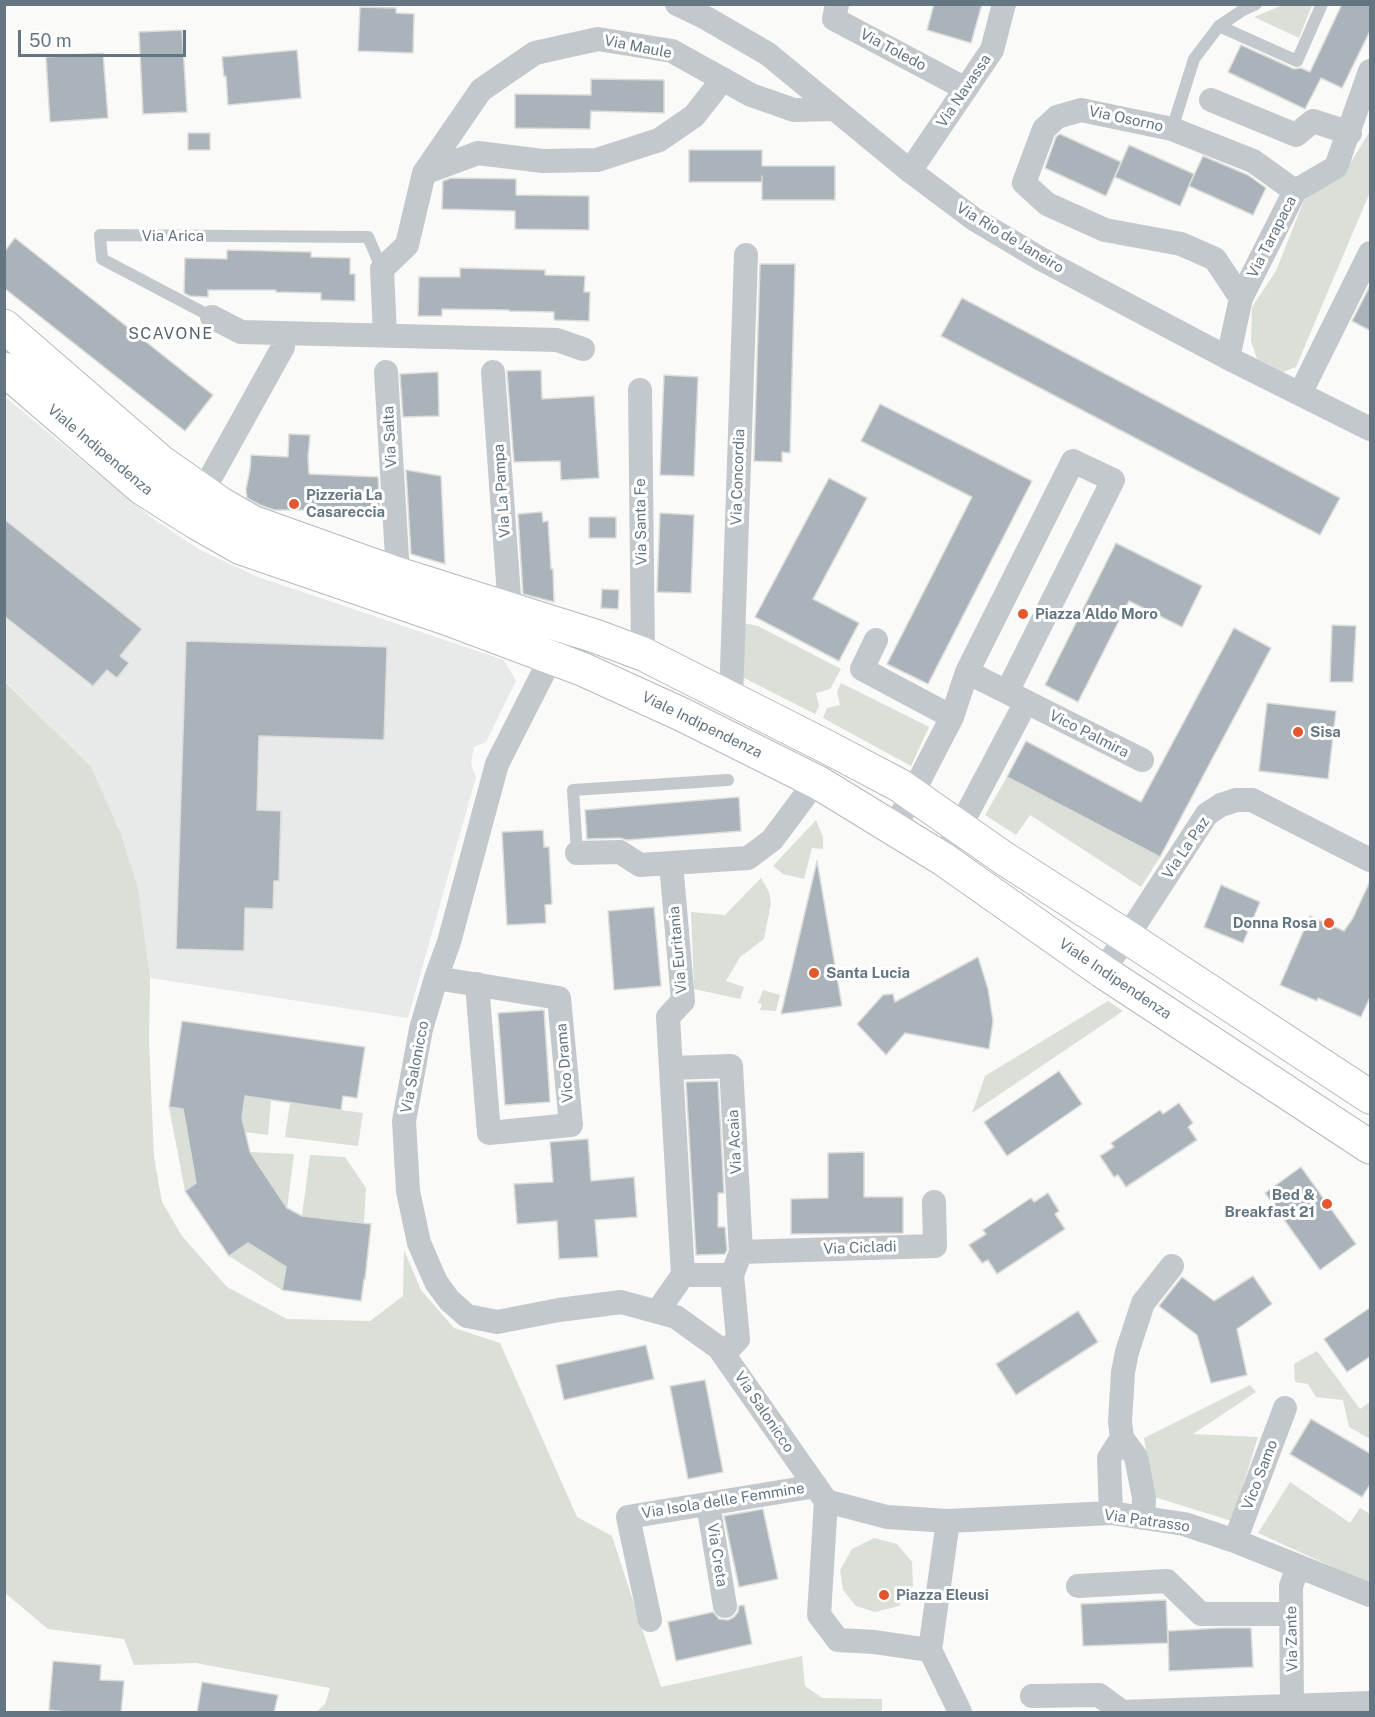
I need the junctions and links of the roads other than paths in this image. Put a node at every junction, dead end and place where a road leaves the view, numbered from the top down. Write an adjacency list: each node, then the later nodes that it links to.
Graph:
1 (677, 4): 11 (street, Via Rio de Janeiro)
2 (837, 4): 9 (street, Via Toledo)
3 (1004, 4): 9 (street, Via Navassa)
4 (1256, 4): 6 (lane)
5 (1322, 4): 6 (lane)
6 (1219, 26): 12 (lane)
7 (1371, 71): 13 (street, Via Tarapaca)
8 (723, 79): 11 (street, Via Maule); 15 (street); 15 (street, Via Maule)
9 (966, 88): 14 (street, Via Navassa)
10 (1211, 99): 13 (street)
11 (834, 109): 14 (street, Via Rio de Janeiro)
12 (1172, 129): 16 (street, Via Osorno); 20 (street, Via Osorno)
13 (1350, 133): 16 (street, Via Tarapaca)
14 (910, 171): 26 (street, Via Rio de Janeiro)
15 (424, 172): 19 (street, Via Maule)
16 (1295, 191): 20 (street, Via Tarapaca)
17 (746, 255): 41 (street, Via Concordia)
18 (1369, 262): 31 (street)
19 (382, 269): 21 (lane, Via Arica); 24 (street, Via Arica)
20 (1241, 298): 26 (street, Via Tarapaca)
21 (212, 317): 23 (street, Via Arica)
22 (4, 326): 33 (street, Viale Indipendenza)
23 (283, 333): 24 (street, Via Arica); 33 (street)
24 (385, 335): 25 (street, Via Arica)
25 (583, 349)
26 (1228, 358): 31 (street, Via Rio de Janeiro)
27 (4, 369): 39 (street, Viale Indipendenza)
28 (387, 372): 34 (street, Via Salta)
29 (493, 372): 35 (street, Via La Pampa)
30 (640, 390): 38 (street, Via Santa Fe)
31 (1300, 394): 32 (street, Via Rio de Janeiro)
32 (1371, 429)
33 (204, 491): 34 (street, Viale Indipendenza)
34 (398, 574): 35 (street, Viale Indipendenza)
35 (510, 610): 36 (street, Viale Indipendenza)
36 (567, 627): 38 (street, Viale Indipendenza); 39 (street, Via Salonicco)
37 (876, 640): 43 (street)
38 (643, 654): 41 (street, Viale Indipendenza)
39 (551, 657): 46 (street, Viale Indipendenza); 56 (street, Via Salonicco)
40 (967, 672): 42 (street, Vico Palmira); 42 (street); 43 (street)
41 (731, 699): 47 (street, Viale Indipendenza)
42 (1023, 701): 44 (street, Vico Palmira); 48 (street)
43 (952, 717): 47 (street)
44 (1142, 760)
45 (728, 780): 50 (lane)
46 (816, 781): 49 (street, Viale Indipendenza); 53 (street)
47 (912, 794): 48 (street, Viale Indipendenza); 49 (street)
48 (960, 827): 51 (street); 54 (street, Viale Indipendenza)
49 (894, 830): 51 (street, Viale Indipendenza)
50 (577, 853): 53 (street)
51 (943, 860): 55 (street, Viale Indipendenza)
52 (1371, 860): 54 (street, Via La Paz)
53 (671, 863): 58 (street, Via Euritania)
54 (1127, 937): 55 (street, Via La Paz); 59 (street, Viale Indipendenza)
55 (1102, 971): 60 (street, Viale Indipendenza)
56 (436, 978): 57 (street, Vico Drama); 66 (street, Via Salonicco)
57 (477, 984): 57 (street, Vico Drama)
58 (671, 1068): 62 (street, Via Acaia); 64 (street, Via Euritania)
59 (1371, 1097)
60 (1371, 1147)
61 (934, 1202): 62 (street, Via Cicladi)
62 (741, 1252): 65 (street, Via Acaia)
63 (1172, 1266): 69 (street)
64 (683, 1275): 65 (street); 66 (street)
65 (732, 1275): 67 (street, Via Acaia)
66 (657, 1312): 67 (street, Via Salonicco)
67 (724, 1354): 70 (street, Via Salonicco)
68 (1285, 1408): 75 (street, Vico Samo)
69 (1122, 1438): 72 (street); 73 (street)
70 (821, 1494): 71 (street, Via Isola delle Femmine); 74 (street); 82 (street)
71 (708, 1504): 79 (street, Via Creta); 81 (street, Via Isola delle Femmine)
72 (1111, 1514): 73 (street, Via Patrasso); 74 (street, Via Patrasso)
73 (1143, 1518): 75 (street, Via Patrasso)
74 (948, 1521): 82 (street)
75 (1235, 1541): 76 (street, Via Patrasso)
76 (1298, 1567): 78 (street, Via Patrasso); 80 (street, Via Zante)
77 (1078, 1586): 80 (street)
78 (1371, 1595)
79 (725, 1606)
80 (1291, 1614): 85 (street, Via Zante)
81 (650, 1620)
82 (930, 1650): 86 (street)
83 (1032, 1696): 85 (street)
84 (1371, 1703): 85 (street)
85 (1292, 1709)
86 (960, 1713)

